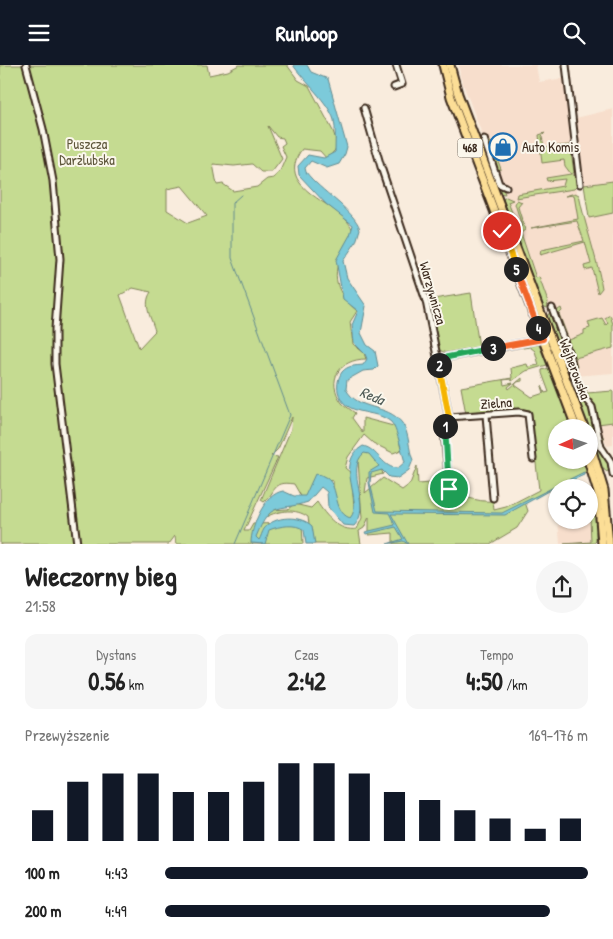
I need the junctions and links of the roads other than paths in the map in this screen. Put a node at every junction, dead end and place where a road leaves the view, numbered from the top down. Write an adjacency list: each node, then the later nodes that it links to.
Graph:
1 (26, 65): 24 (street)
2 (396, 65): 6 (street)
3 (443, 65): 12 (main road, Wejherowska / 468)
4 (450, 65): 17 (main road, Wejherowska / 468)
5 (566, 65): 9 (street)
6 (394, 87)
7 (364, 108): 13 (street, Warzywnicza)
8 (484, 139): 10 (street)
9 (580, 184)
10 (506, 187)
11 (552, 308): 21 (street)
12 (543, 339): 13 (street); 16 (main road, Wejherowska / 468)
13 (438, 359): 15 (street, Warzywnicza)
14 (486, 415): 15 (street, Zielna); 18 (street, Zielna); 23 (street)
15 (449, 417): 22 (street, Warzywnicza)
16 (573, 419)
17 (581, 419)
18 (534, 459)
19 (598, 466): 26 (main road)
20 (592, 469): 25 (main road)
21 (613, 474)
22 (449, 489)
23 (493, 498)
24 (77, 544)
25 (602, 544)
26 (610, 544)

